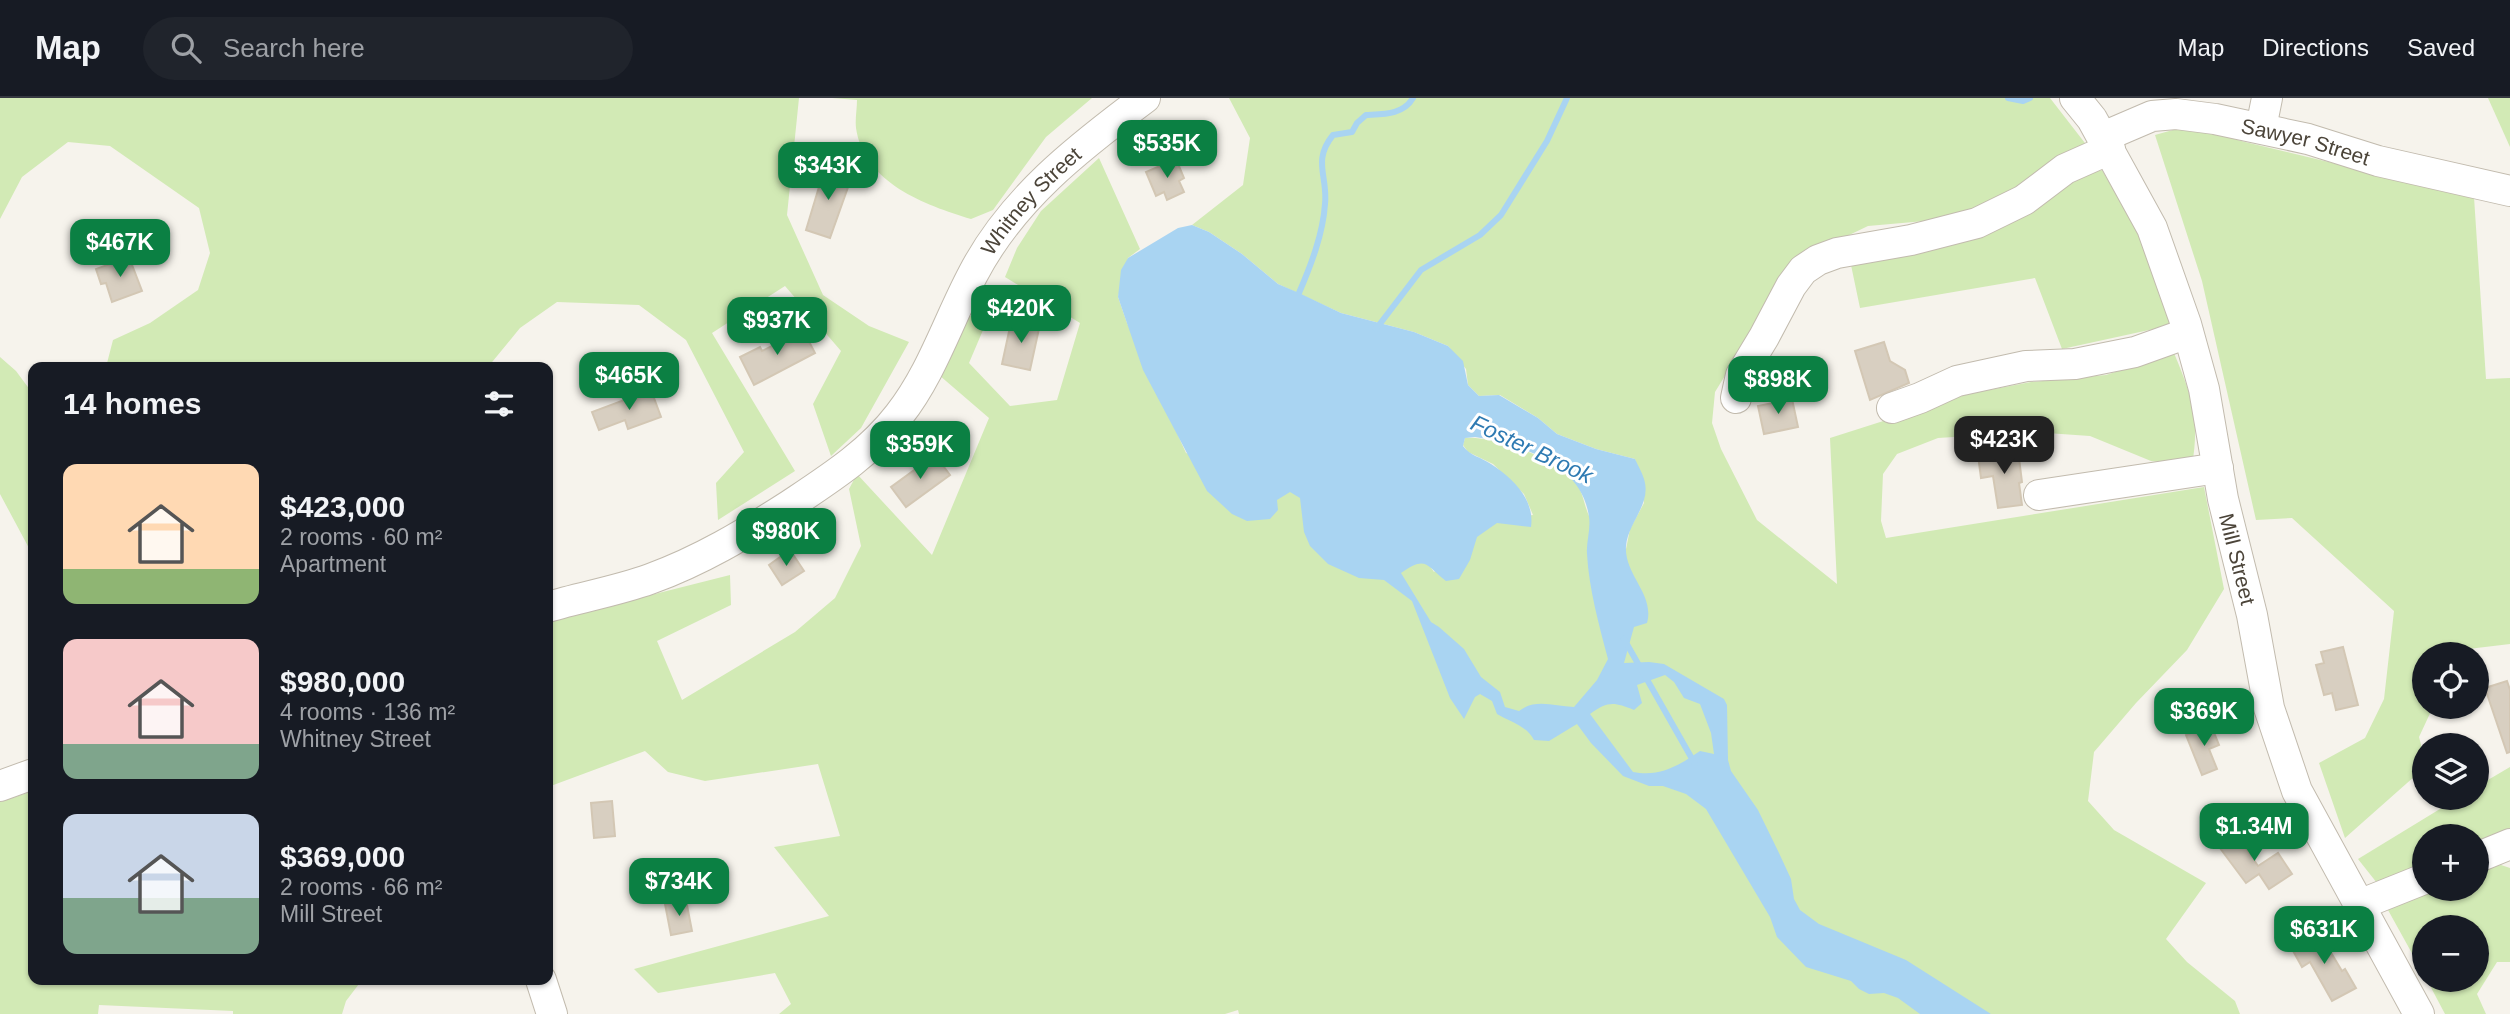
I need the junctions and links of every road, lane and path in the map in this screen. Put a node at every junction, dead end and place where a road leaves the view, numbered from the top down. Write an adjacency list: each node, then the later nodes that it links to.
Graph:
1 (1144, 98): 12 (street, Whitney Street)
2 (2075, 98): 5 (street, Mill Street)
3 (2267, 98): 4 (street)
4 (2261, 128): 5 (street, Sawyer Street); 6 (street, Sawyer Street)
5 (2106, 143): 7 (street, Mill Street); 8 (street, Sawyer Street)
6 (2510, 191)
7 (2188, 333): 9 (street); 10 (street, Mill Street)
8 (1735, 398)
9 (1892, 408)
10 (2218, 468): 11 (street); 18 (street, Mill Street)
11 (2039, 495)
12 (553, 606)
13 (28, 776): 14 (street)
14 (0, 786)
15 (2510, 844): 16 (street)
16 (2489, 853)
17 (2412, 884): 18 (street)
18 (2359, 905): 21 (street, Mill Street)
19 (543, 985): 20 (street)
20 (552, 1014)
21 (2419, 1014)

